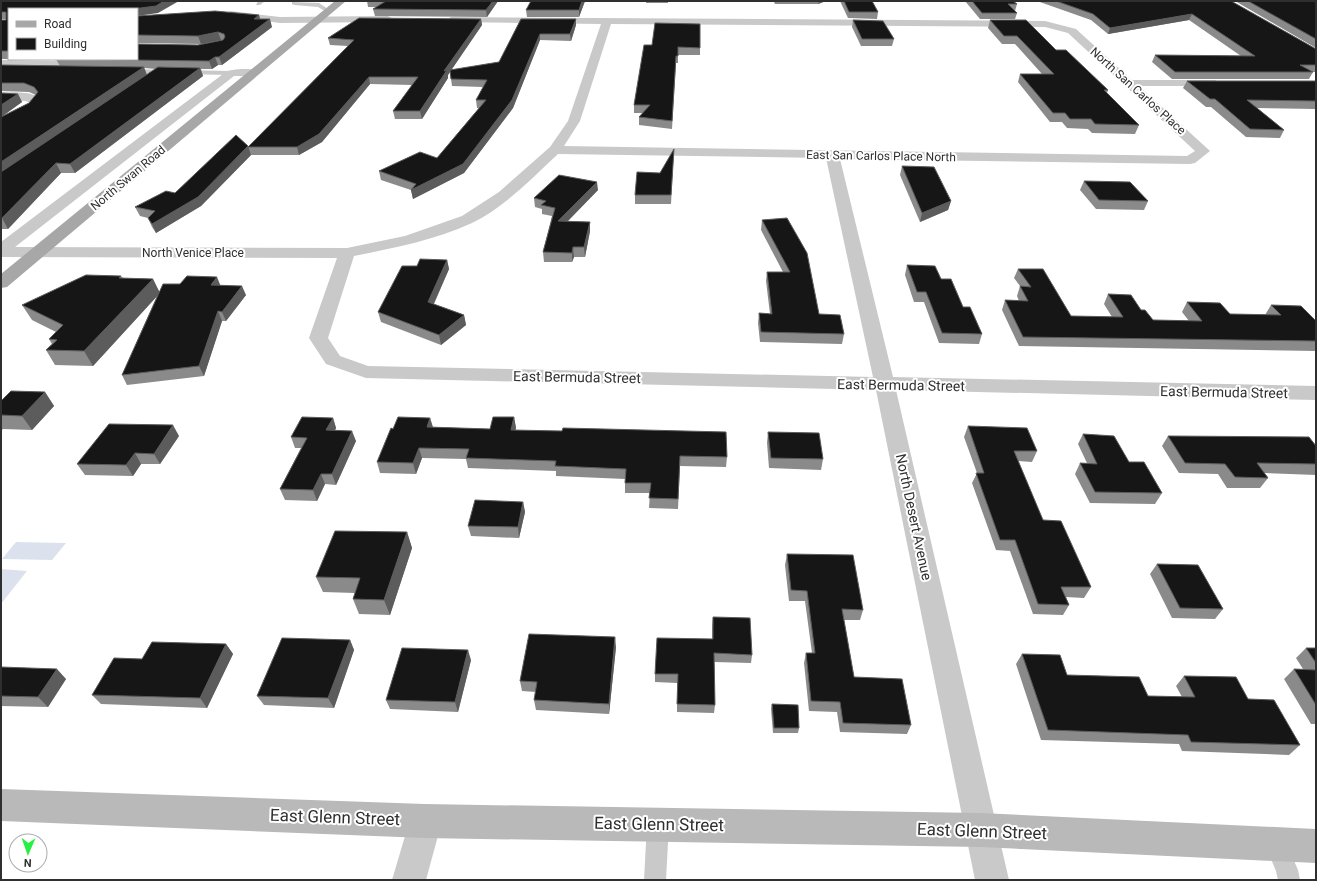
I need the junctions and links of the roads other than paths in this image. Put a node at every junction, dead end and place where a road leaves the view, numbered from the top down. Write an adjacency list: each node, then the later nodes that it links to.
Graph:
1 (341, 1): 2 (main road, North Swan Road)
2 (323, 13): 3 (street); 4 (street); 14 (main road, North Swan Road)
3 (224, 14)
4 (397, 19)
5 (443, 20): 6 (street)
6 (607, 21): 16 (street, North San Carlos Place); 22 (street)
7 (76, 60): 8 (street)
8 (1, 63)
9 (1, 70): 10 (lane)
10 (65, 71)
11 (120, 71): 12 (lane)
12 (160, 72): 13 (lane); 15 (lane)
13 (231, 73): 14 (street); 25 (street, North Swan Road)
14 (254, 73): 26 (main road, North Swan Road)
15 (147, 80)
16 (1129, 83): 17 (street); 23 (street, North San Carlos Place)
17 (1229, 84)
18 (1, 96): 20 (street)
19 (50, 96): 20 (street)
20 (35, 100): 21 (street)
21 (23, 110)
22 (555, 150): 24 (street, East San Carlos Place North); 27 (street)
23 (1203, 151): 24 (street, East San Carlos Place North)
24 (832, 155): 29 (street, North Desert Avenue)
25 (1, 251): 26 (street)
26 (38, 253): 27 (street, North Venice Place); 28 (main road, North Swan Road)
27 (347, 253): 29 (street, East Bermuda Street)
28 (1, 283)
29 (885, 385): 30 (street, East Bermuda Street); 34 (street, North Desert Avenue)
30 (1316, 393)
31 (1, 805): 32 (street, East Glenn Street)
32 (424, 821): 33 (street, East Glenn Street); 37 (street)
33 (658, 824): 34 (street, East Glenn Street); 38 (lane)
34 (981, 830): 35 (street, East Glenn Street); 39 (street, North Desert Avenue)
35 (1275, 845): 36 (street, East Glenn Street); 40 (lane)
36 (1316, 846)
37 (409, 880)
38 (655, 880)
39 (992, 880)
40 (1289, 880)

